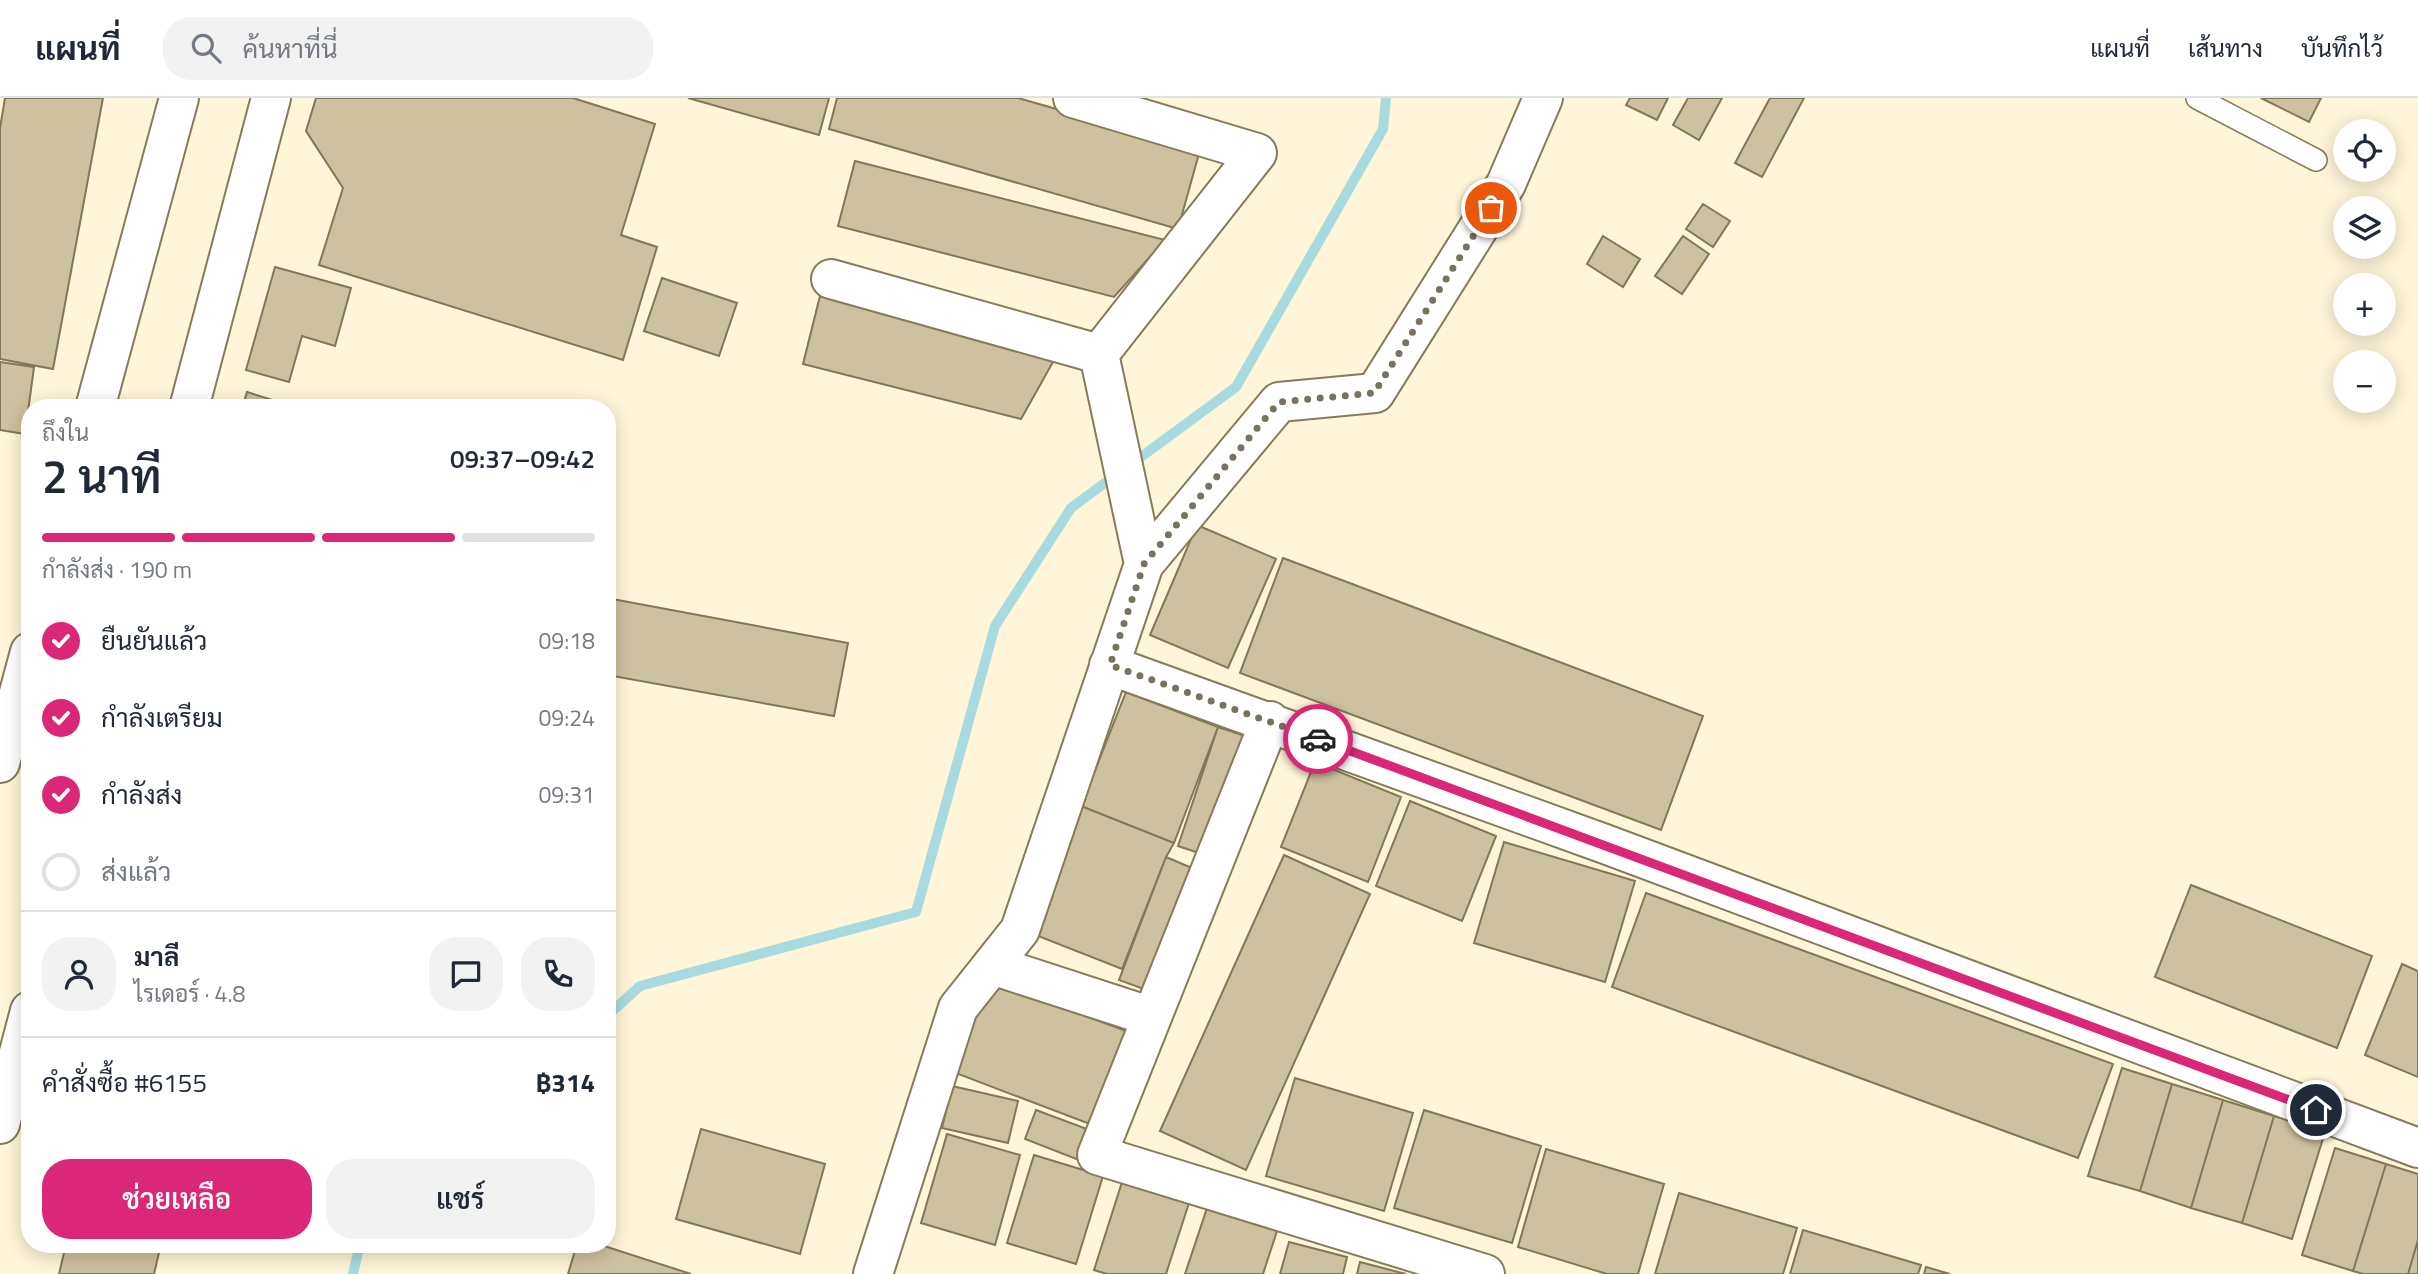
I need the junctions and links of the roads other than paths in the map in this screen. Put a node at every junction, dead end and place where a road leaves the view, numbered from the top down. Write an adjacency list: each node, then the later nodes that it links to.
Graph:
1 (179, 98): 9 (street)
2 (271, 98): 10 (street)
3 (1073, 98): 8 (street)
4 (1543, 98): 11 (street)
5 (2197, 98): 6 (lane)
6 (2316, 160)
7 (831, 279): 8 (street)
8 (1099, 354): 11 (street)
9 (98, 399)
10 (191, 399)
11 (1144, 564): 12 (street)
12 (1110, 665): 14 (street); 16 (street)
13 (21, 685): 15 (street)
14 (1270, 722): 17 (street); 20 (street)
15 (0, 763)
16 (992, 965): 17 (street); 21 (street)
17 (1152, 1017): 22 (street)
18 (21, 1046): 19 (street)
19 (0, 1124)
20 (2418, 1148)
21 (873, 1274)
22 (1485, 1274)

